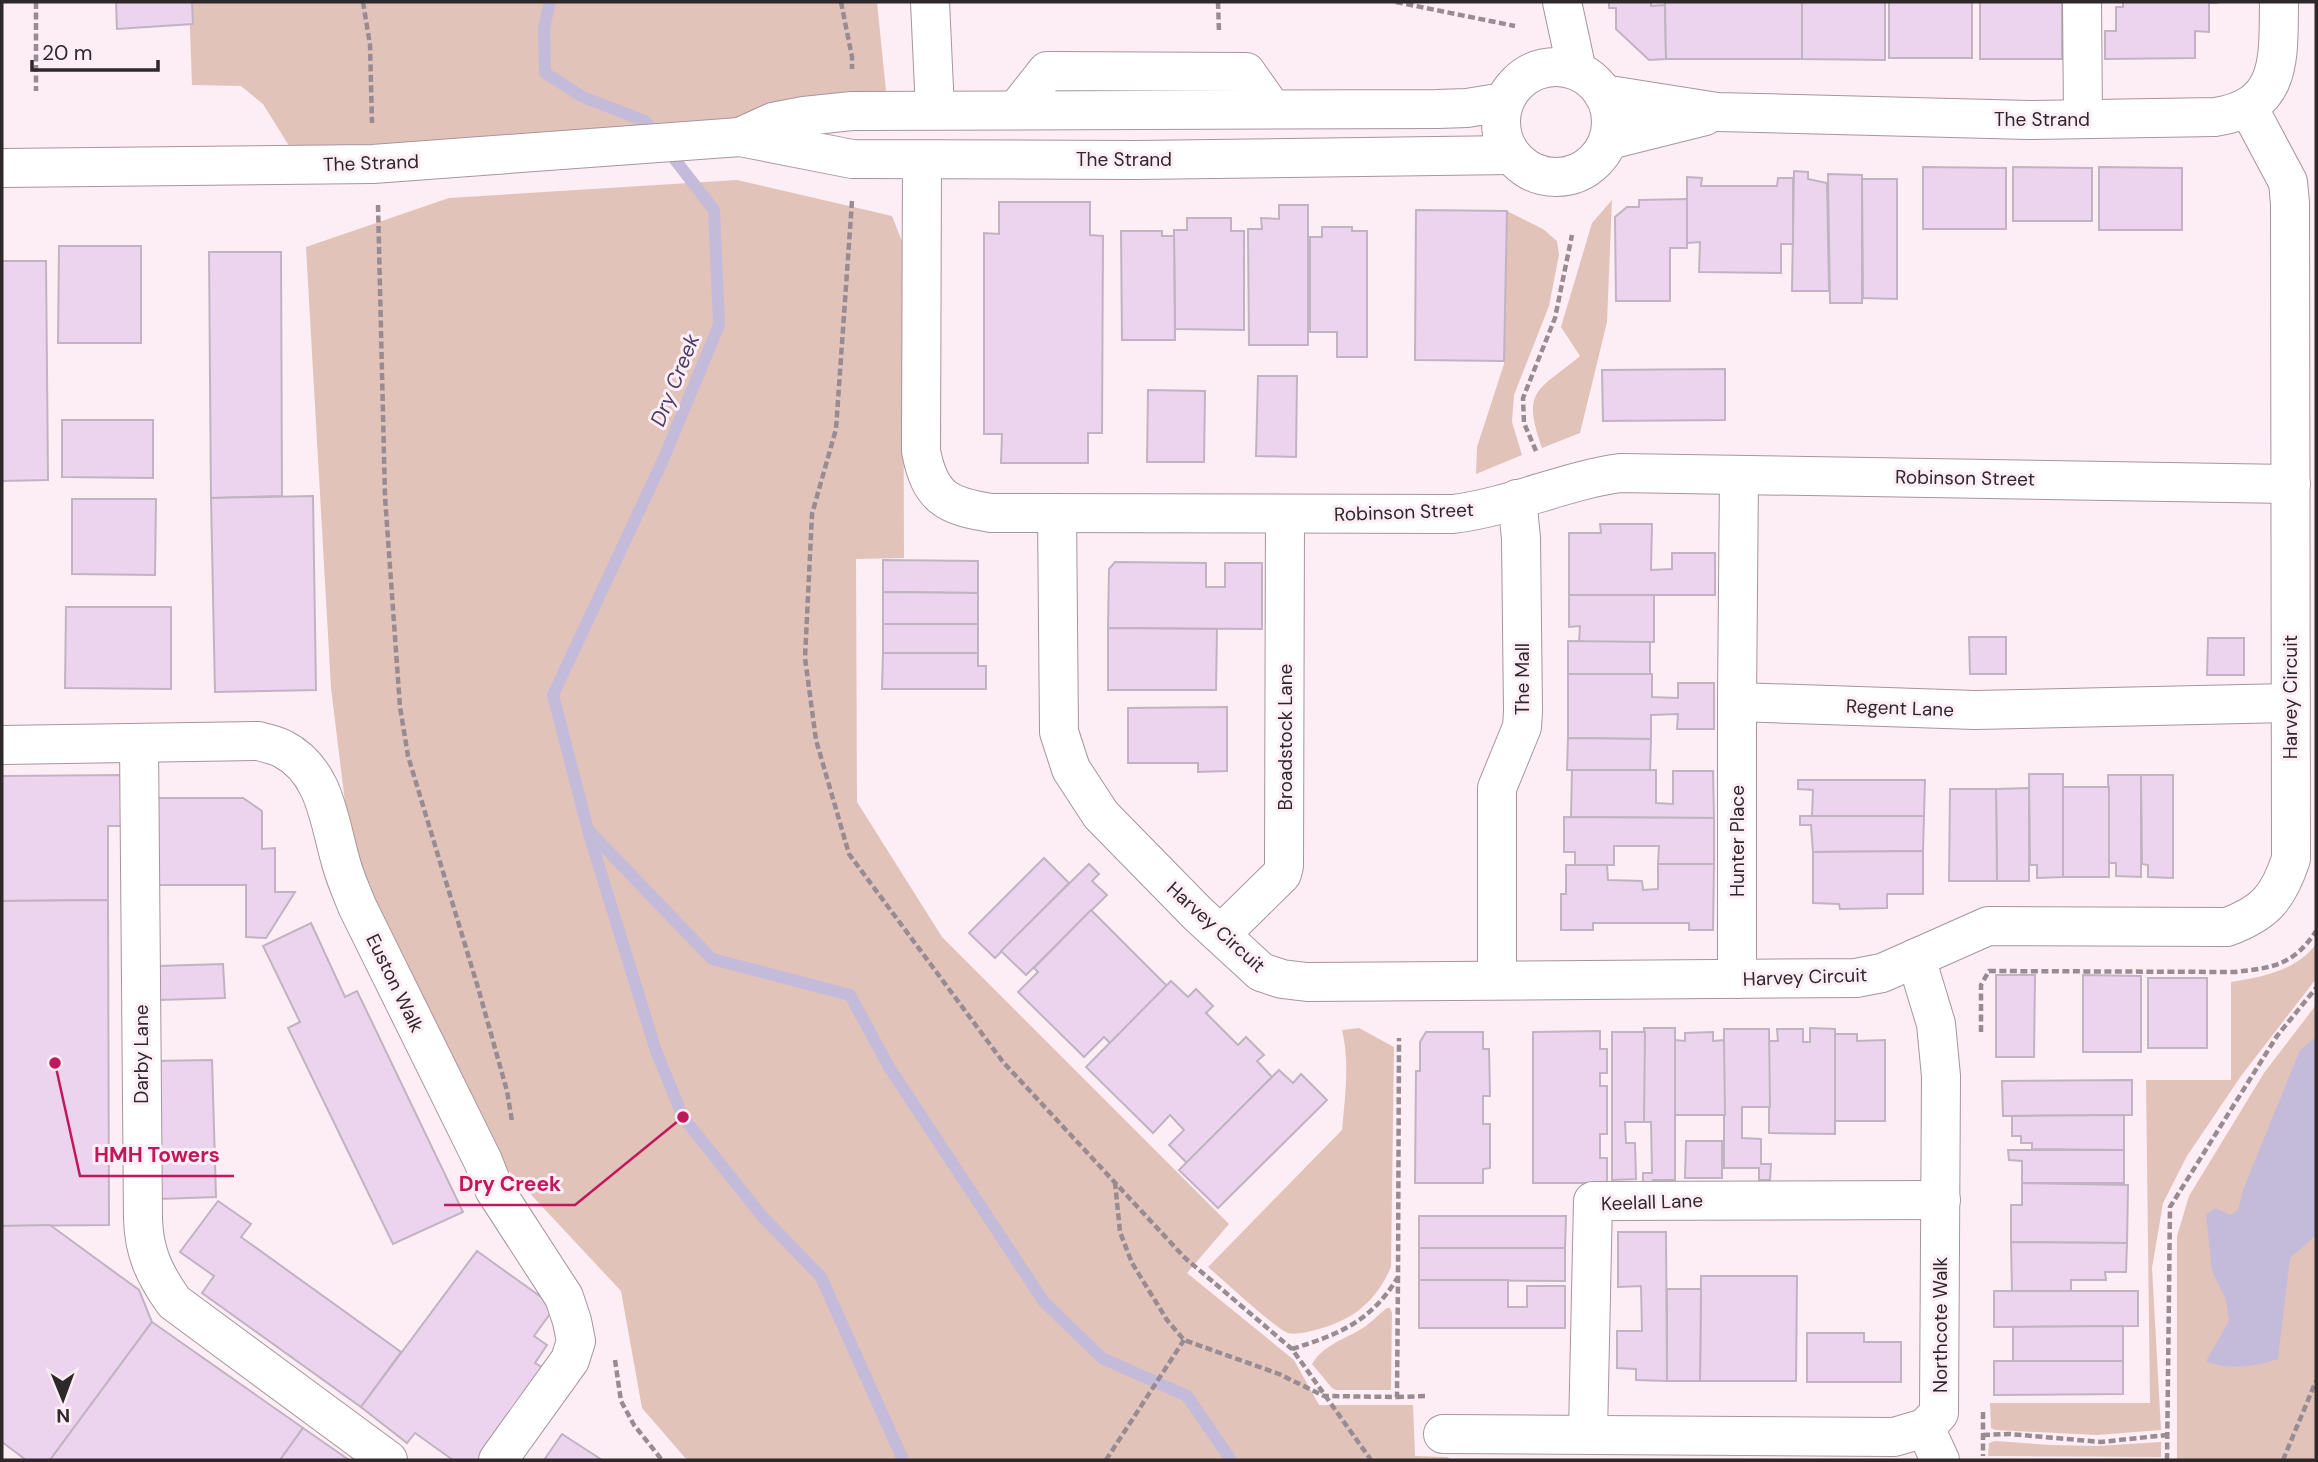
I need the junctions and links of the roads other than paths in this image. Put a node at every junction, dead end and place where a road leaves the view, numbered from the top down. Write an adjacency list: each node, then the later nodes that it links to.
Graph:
1 (930, 2): 10 (street)
2 (1547, 2): 6 (street)
3 (1562, 2): 7 (street)
4 (2082, 2): 12 (street)
5 (2279, 2): 9 (street)
6 (1533, 71): 7 (street); 8 (street)
7 (1590, 83): 11 (street, The Strand); 14 (street)
8 (1504, 102): 10 (street, The Strand); 15 (street)
9 (2248, 107): 12 (street, The Strand); 18 (street, Harvey Circuit)
10 (935, 110): 13 (street, The Strand)
11 (1717, 112): 12 (street, The Strand); 14 (street, The Strand)
12 (2083, 119)
13 (740, 137): 16 (street, The Strand); 17 (street, The Strand)
14 (1609, 140): 15 (street)
15 (1511, 155): 16 (street, The Strand)
16 (922, 160): 22 (street, Robinson Street)
17 (2, 168)
18 (2303, 365): 20 (street, Harvey Circuit)
19 (1739, 475): 20 (street, Robinson Street); 21 (street, Robinson Street); 24 (street)
20 (2291, 484): 25 (street, Harvey Circuit)
21 (1534, 495): 23 (street, Robinson Street); 31 (street, The Mall)
22 (1057, 513): 23 (street, Robinson Street); 28 (street, Harvey Circuit)
23 (1284, 514): 28 (street, Broadstock Lane)
24 (1737, 702): 25 (street, Regent Lane); 30 (street, Hunter Place)
25 (2290, 703): 29 (street, Harvey Circuit)
26 (139, 743): 27 (street, Euston Walk); 38 (street, Darby Lane); 39 (street, Euston Walk)
27 (2, 745)
28 (1221, 934): 31 (street, Harvey Circuit)
29 (1916, 958): 30 (street, Harvey Circuit); 32 (street, Northcote Walk)
30 (1737, 979): 31 (street, Harvey Circuit)
31 (1497, 981)
32 (1941, 1200): 33 (street, Keelall Lane); 35 (street, Northcote Walk)
33 (1588, 1433): 36 (street, Northcote Walk); 37 (street, Northcote Walk)
34 (1443, 1434): 36 (street, Northcote Walk)
35 (1933, 1444): 37 (street, Northcote Walk)
36 (1496, 1447)
37 (1720, 1448)
38 (388, 1460)
39 (498, 1460)

